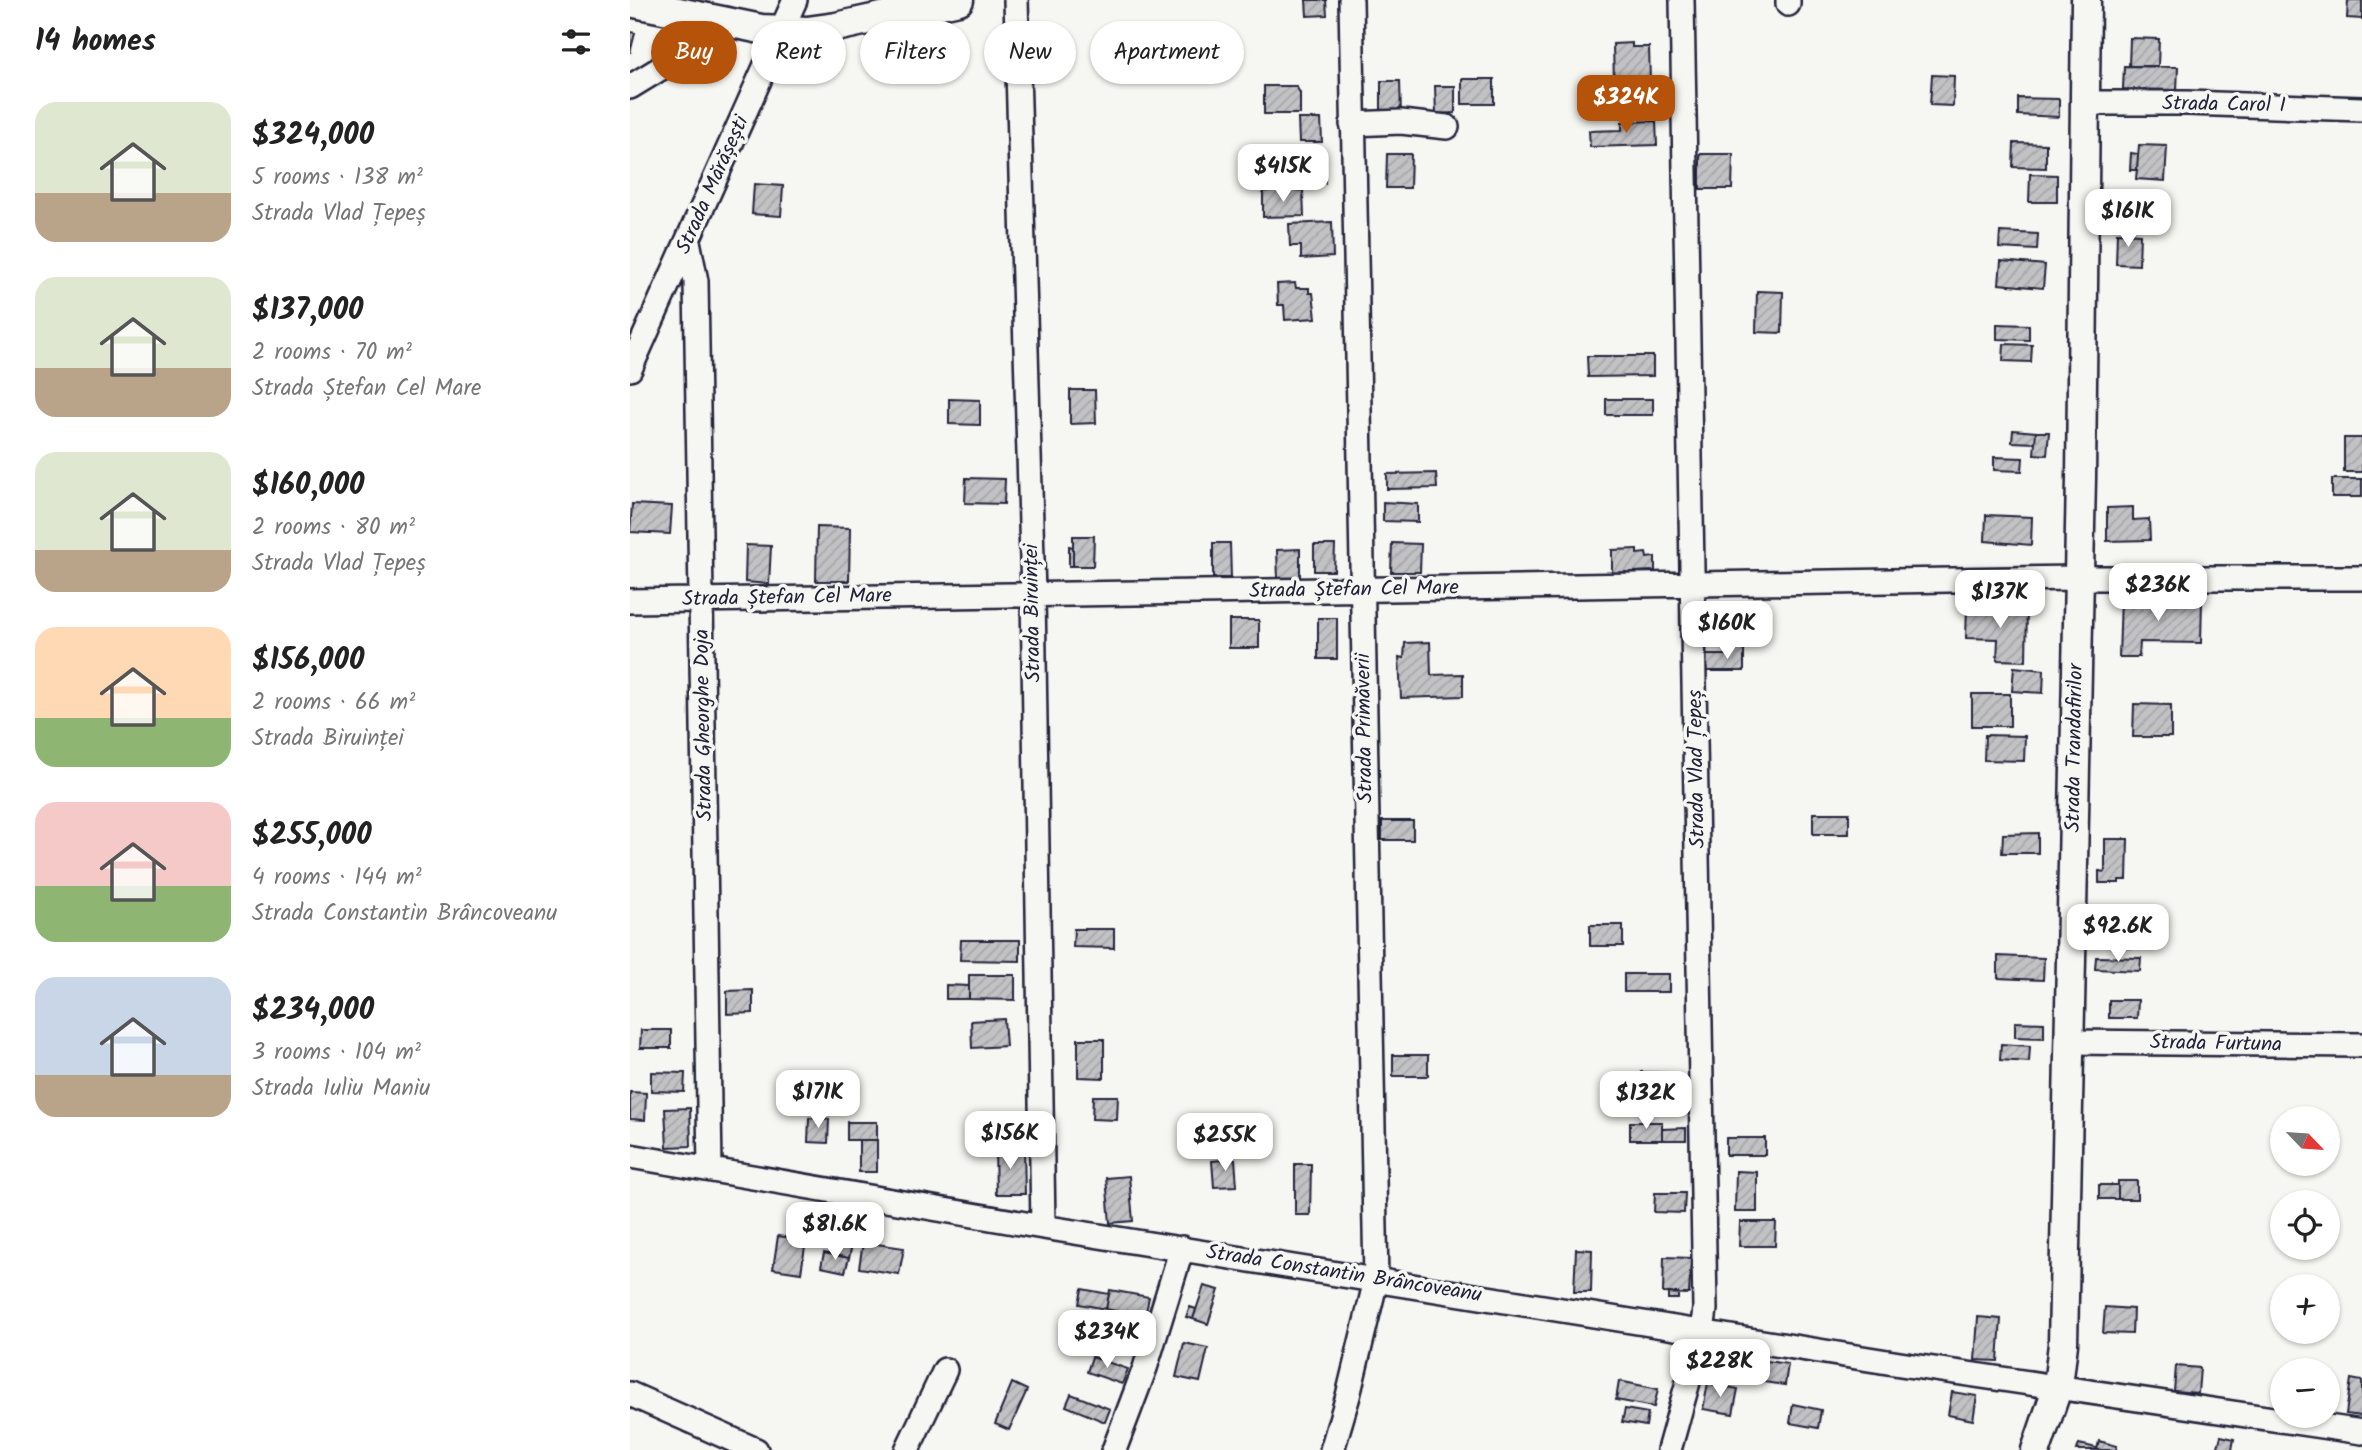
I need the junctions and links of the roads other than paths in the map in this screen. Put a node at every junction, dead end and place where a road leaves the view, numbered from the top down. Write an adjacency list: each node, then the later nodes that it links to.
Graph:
1 (795, 0): 9 (street, Strada Mărășești)
2 (959, 0): 10 (main road)
3 (1016, 0): 24 (street, Strada Biruinței)
4 (1351, 0): 16 (street, Strada Primăverii)
5 (1682, 0): 22 (street, Strada Vlad Țepeș)
6 (2086, 0): 14 (main road, Strada Trandafirilor)
7 (630, 2): 8 (main road)
8 (720, 21)
9 (786, 21)
10 (846, 25)
11 (651, 74): 13 (street)
12 (758, 84): 18 (street, Strada Mărășești)
13 (630, 87)
14 (2085, 103): 15 (street, Strada Carol I); 20 (main road, Strada Trandafirilor)
15 (2362, 109)
16 (1352, 124): 17 (street); 23 (street, Strada Primăverii)
17 (1447, 127)
18 (688, 241): 19 (street, Strada Mărășești); 25 (street, Strada Gheorghe Doja)
19 (630, 369)
20 (2079, 578): 21 (street, Strada Ștefan Cel Mare); 22 (street, Strada Ștefan Cel Mare); 27 (main road, Strada Trandafirilor)
21 (2362, 578)
22 (1694, 585): 23 (street, Strada Ștefan Cel Mare); 34 (street, Strada Vlad Țepeș)
23 (1364, 590): 24 (street, Strada Ștefan Cel Mare); 33 (street, Strada Primăverii)
24 (1033, 594): 25 (street, Strada Ștefan Cel Mare); 31 (street, Strada Biruinței)
25 (702, 600): 26 (street, Strada Ștefan Cel Mare); 30 (street, Strada Gheorghe Doja)
26 (630, 601)
27 (2069, 1042): 28 (street, Strada Furtuna); 36 (main road, Strada Trandafirilor)
28 (2362, 1045)
29 (630, 1156): 30 (street, Strada Constantin Brâncoveanu)
30 (710, 1169): 31 (street, Strada Constantin Brâncoveanu)
31 (1043, 1227): 32 (street, Strada Constantin Brâncoveanu)
32 (1182, 1248): 33 (street, Strada Constantin Brâncoveanu); 41 (street)
33 (1376, 1280): 34 (street, Strada Constantin Brâncoveanu); 42 (street, Strada Primăverii)
34 (1702, 1332): 36 (street, Strada Constantin Brâncoveanu); 43 (street, Strada Vlad Țepeș)
35 (946, 1370): 40 (street)
36 (2058, 1387): 38 (street, Strada Constantin Brâncoveanu); 44 (main road, Strada Trandafirilor)
37 (630, 1394): 39 (street)
38 (2362, 1432)
39 (756, 1450)
40 (907, 1450)
41 (1114, 1450)
42 (1332, 1450)
43 (1669, 1450)
44 (2036, 1450)

